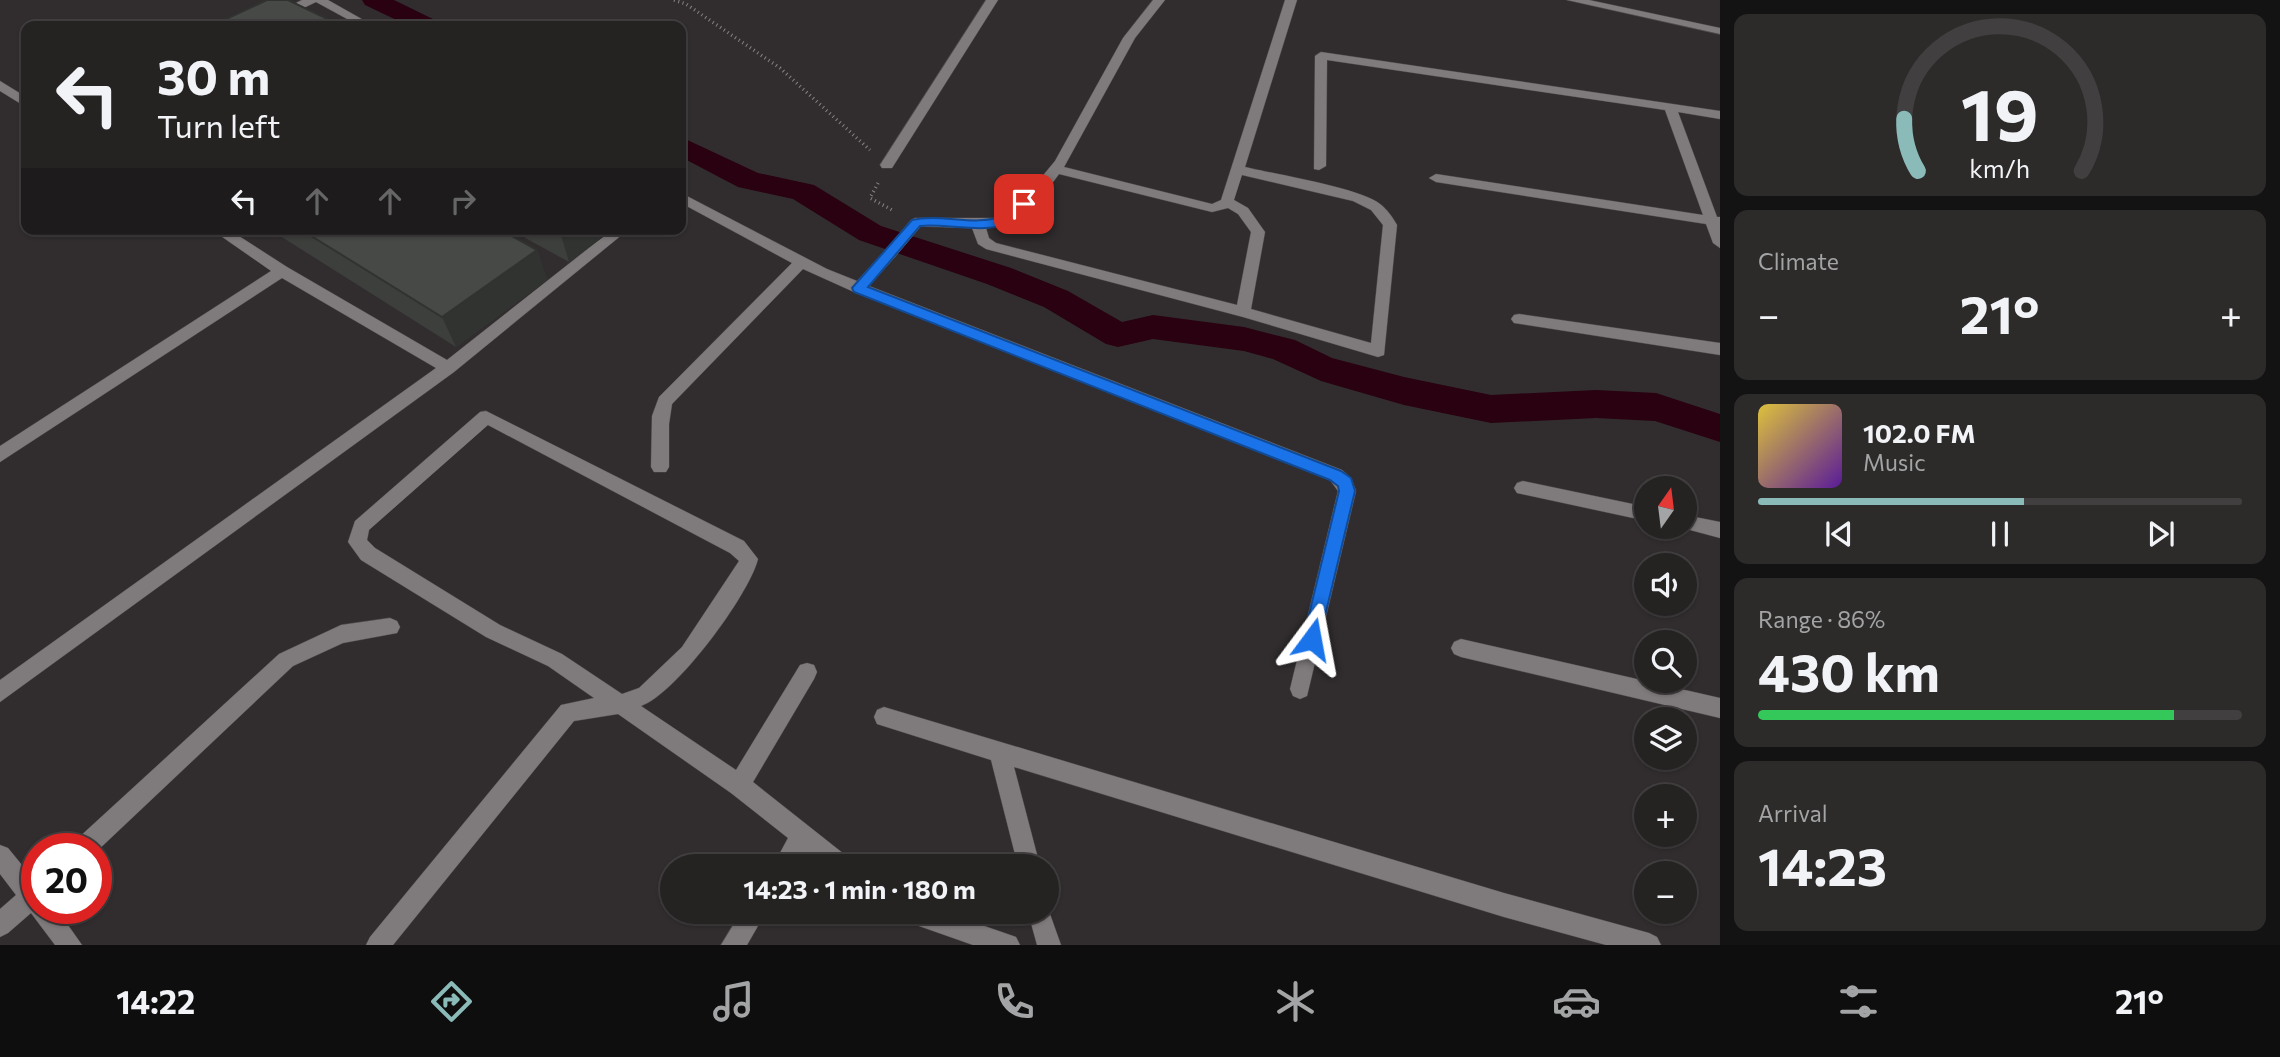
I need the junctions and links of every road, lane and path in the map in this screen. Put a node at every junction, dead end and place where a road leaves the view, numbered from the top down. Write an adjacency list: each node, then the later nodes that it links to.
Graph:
1 (311, 0): 8 (street)
2 (320, 0): 9 (street)
3 (674, 0): 15 (path)
4 (992, 0): 15 (street)
5 (1159, 0): 17 (street)
6 (1291, 0): 18 (street)
7 (1573, 0): 10 (street)
8 (267, 21)
9 (359, 21)
10 (1720, 31)
11 (0, 85): 12 (street)
12 (21, 100)
13 (1670, 107): 14 (street); 16 (street); 22 (street)
14 (1720, 115)
15 (887, 165): 23 (path)
16 (1319, 166)
17 (1057, 169): 21 (street); 24 (street)
18 (1238, 170): 21 (street); 31 (street)
19 (1436, 178): 22 (street)
20 (686, 200): 28 (street)
21 (1227, 202): 31 (street)
22 (1716, 222): 27 (street)
23 (916, 223): 24 (street); 30 (street)
24 (978, 224): 31 (street)
25 (227, 235): 29 (street)
26 (614, 235): 34 (street)
27 (1720, 243)
28 (801, 262): 30 (street); 36 (street)
29 (282, 271): 34 (street); 35 (street)
30 (859, 288): 44 (street)
31 (1243, 312)
32 (1519, 319): 33 (street)
33 (1720, 349)
34 (448, 368): 45 (street)
35 (0, 455)
36 (660, 467)
37 (1523, 488): 38 (street)
38 (1634, 511)
39 (1698, 525): 40 (street)
40 (1720, 530)
41 (390, 627): 51 (street)
42 (1461, 648): 47 (street)
43 (807, 671): 50 (street)
44 (1300, 689)
45 (0, 692)
46 (617, 705): 46 (street); 50 (street); 65 (street)
47 (1720, 708)
48 (884, 717): 49 (street)
49 (999, 750): 55 (street); 69 (street)
50 (739, 785): 52 (street)
51 (100, 833)
52 (802, 837): 53 (street); 54 (street)
53 (791, 854)
54 (825, 854)
55 (1026, 854)
56 (0, 856): 57 (street)
57 (21, 882)
58 (21, 910): 63 (street)
59 (54, 924): 64 (street)
60 (746, 924): 66 (street)
61 (946, 924): 67 (street)
62 (1043, 924): 68 (street)
63 (0, 925)
64 (70, 945)
65 (378, 945)
66 (733, 945)
67 (1009, 945)
68 (1049, 945)
69 (1649, 945)

